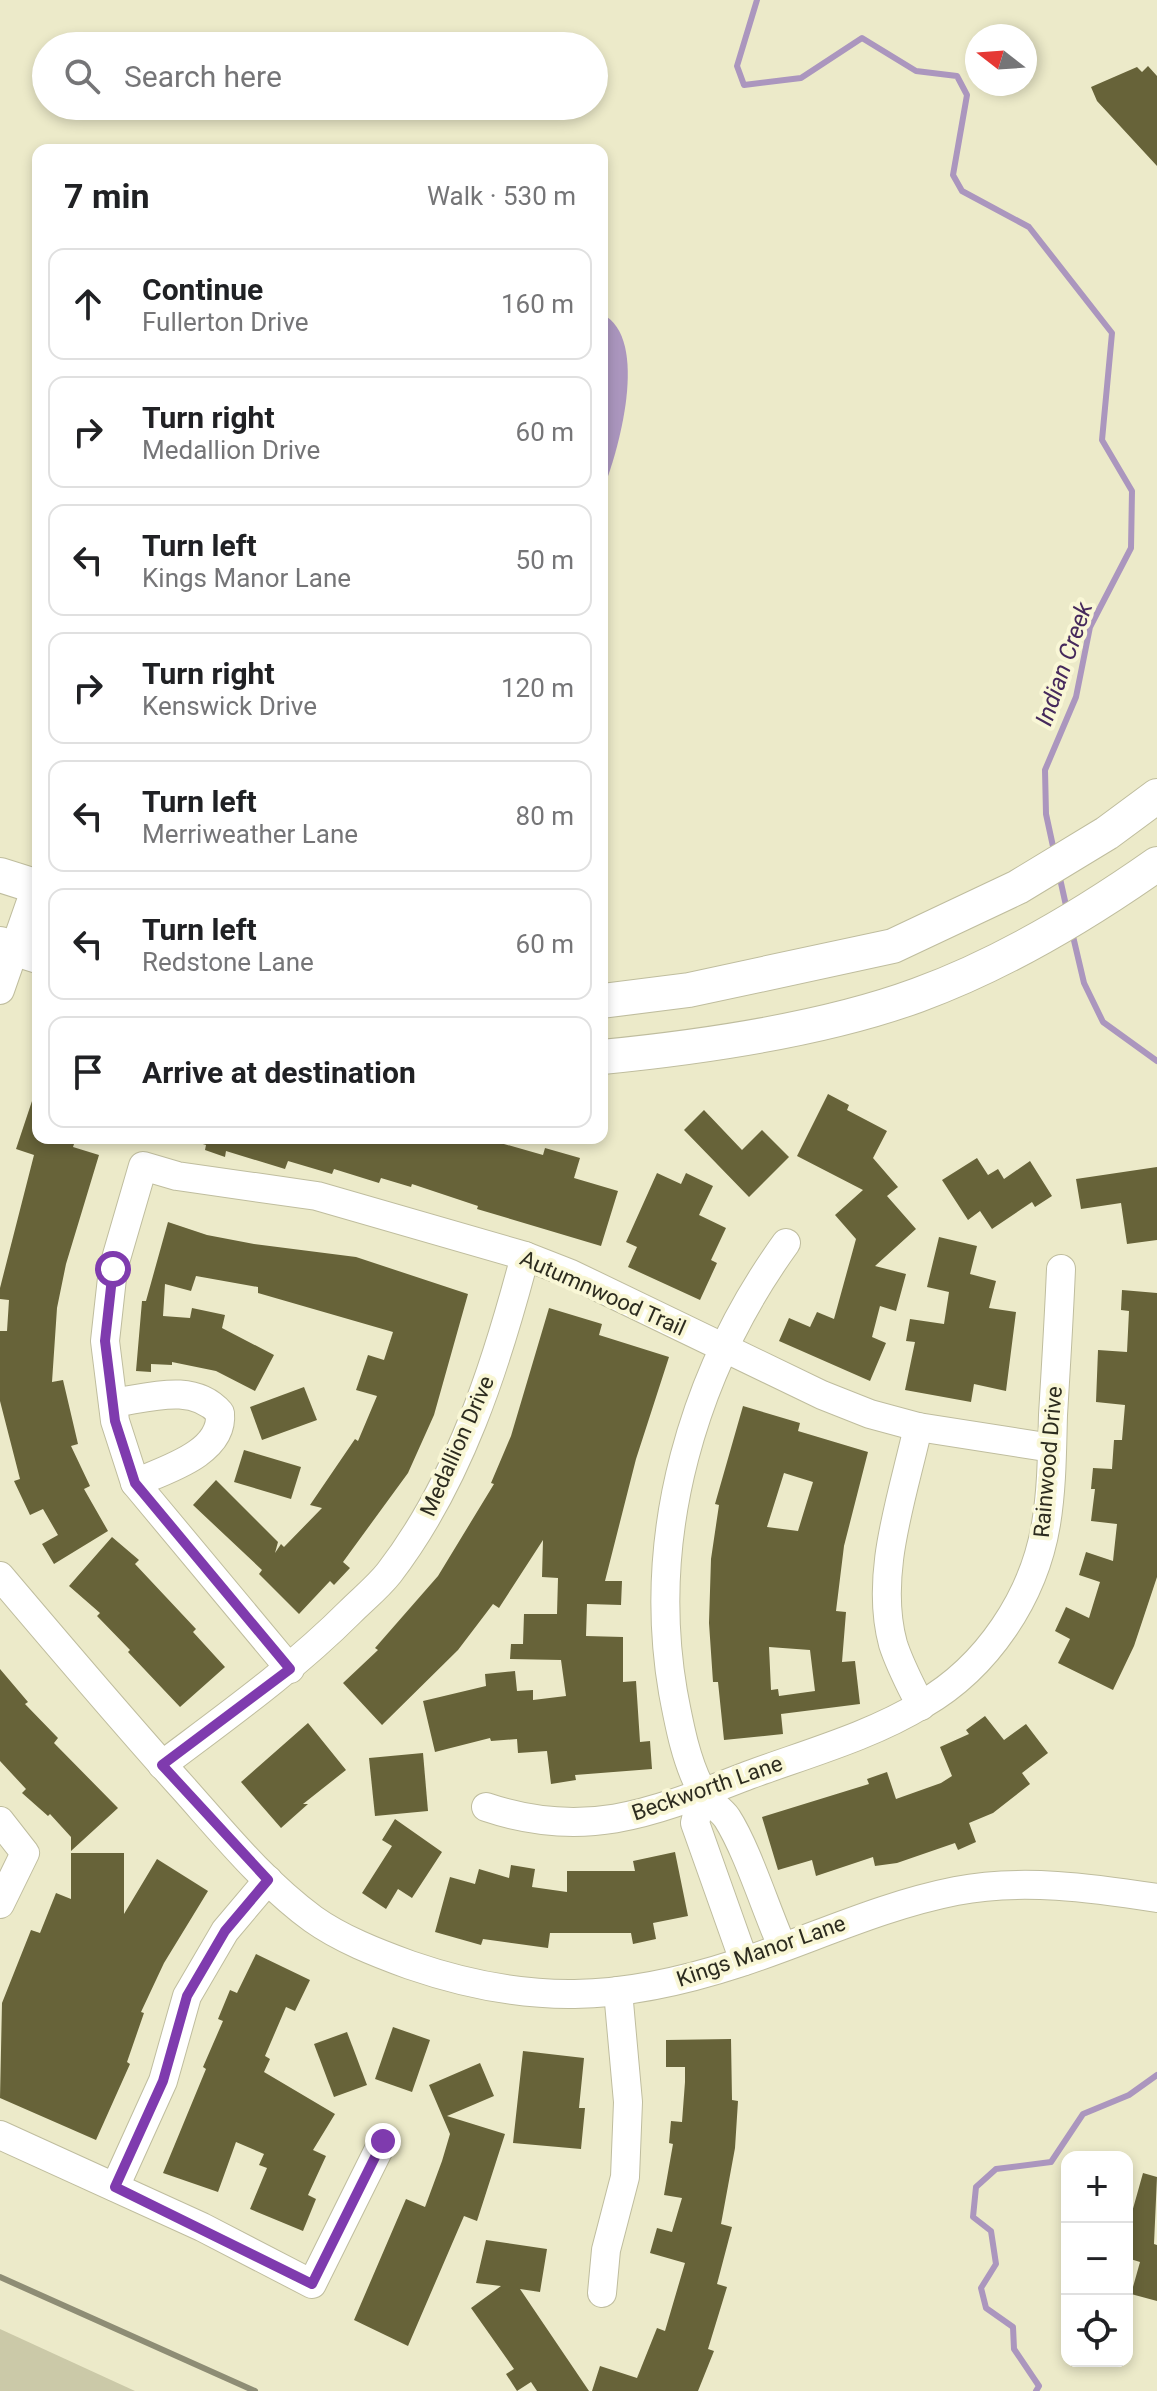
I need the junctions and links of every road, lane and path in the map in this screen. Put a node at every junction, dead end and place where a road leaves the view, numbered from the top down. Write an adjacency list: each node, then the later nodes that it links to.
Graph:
1 (1157, 796): 8 (main road)
2 (1157, 864): 9 (main road)
3 (0, 875): 4 (main road)
4 (32, 885)
5 (32, 903): 6 (street)
6 (17, 950): 7 (street)
7 (0, 990)
8 (608, 1000)
9 (608, 1056)
10 (786, 1243): 13 (street)
11 (525, 1256): 13 (street, Autumnwood Trail); 14 (street, Autumnwood Trail); 19 (street, Medallion Drive)
12 (1061, 1269): 16 (street, Rainwood Drive)
13 (724, 1348): 15 (street, Autumnwood Trail); 22 (street)
14 (113, 1403): 17 (street); 17 (street)
15 (918, 1427): 16 (street, Autumnwood Trail); 20 (street)
16 (1052, 1448): 20 (street, Rainwood Drive)
17 (135, 1483): 19 (street)
18 (0, 1576): 21 (street, Kings Manor Lane)
19 (290, 1669): 21 (street, Medallion Drive)
20 (921, 1706): 22 (street, Beckworth Lane)
21 (162, 1765): 25 (street, Kings Manor Lane)
22 (702, 1793): 23 (street, Beckworth Lane); 28 (street); 29 (street)
23 (486, 1807)
24 (0, 1821): 27 (street)
25 (268, 1880): 30 (street, Kings Manor Lane); 33 (street)
26 (1157, 1898): 28 (street, Kings Manor Lane)
27 (0, 1904)
28 (782, 1946): 29 (street, Kings Manor Lane)
29 (744, 1961): 30 (street, Kings Manor Lane)
30 (618, 1991): 34 (street)
31 (0, 2135): 33 (street)
32 (383, 2141): 33 (street)
33 (115, 2187)
34 (602, 2293)

